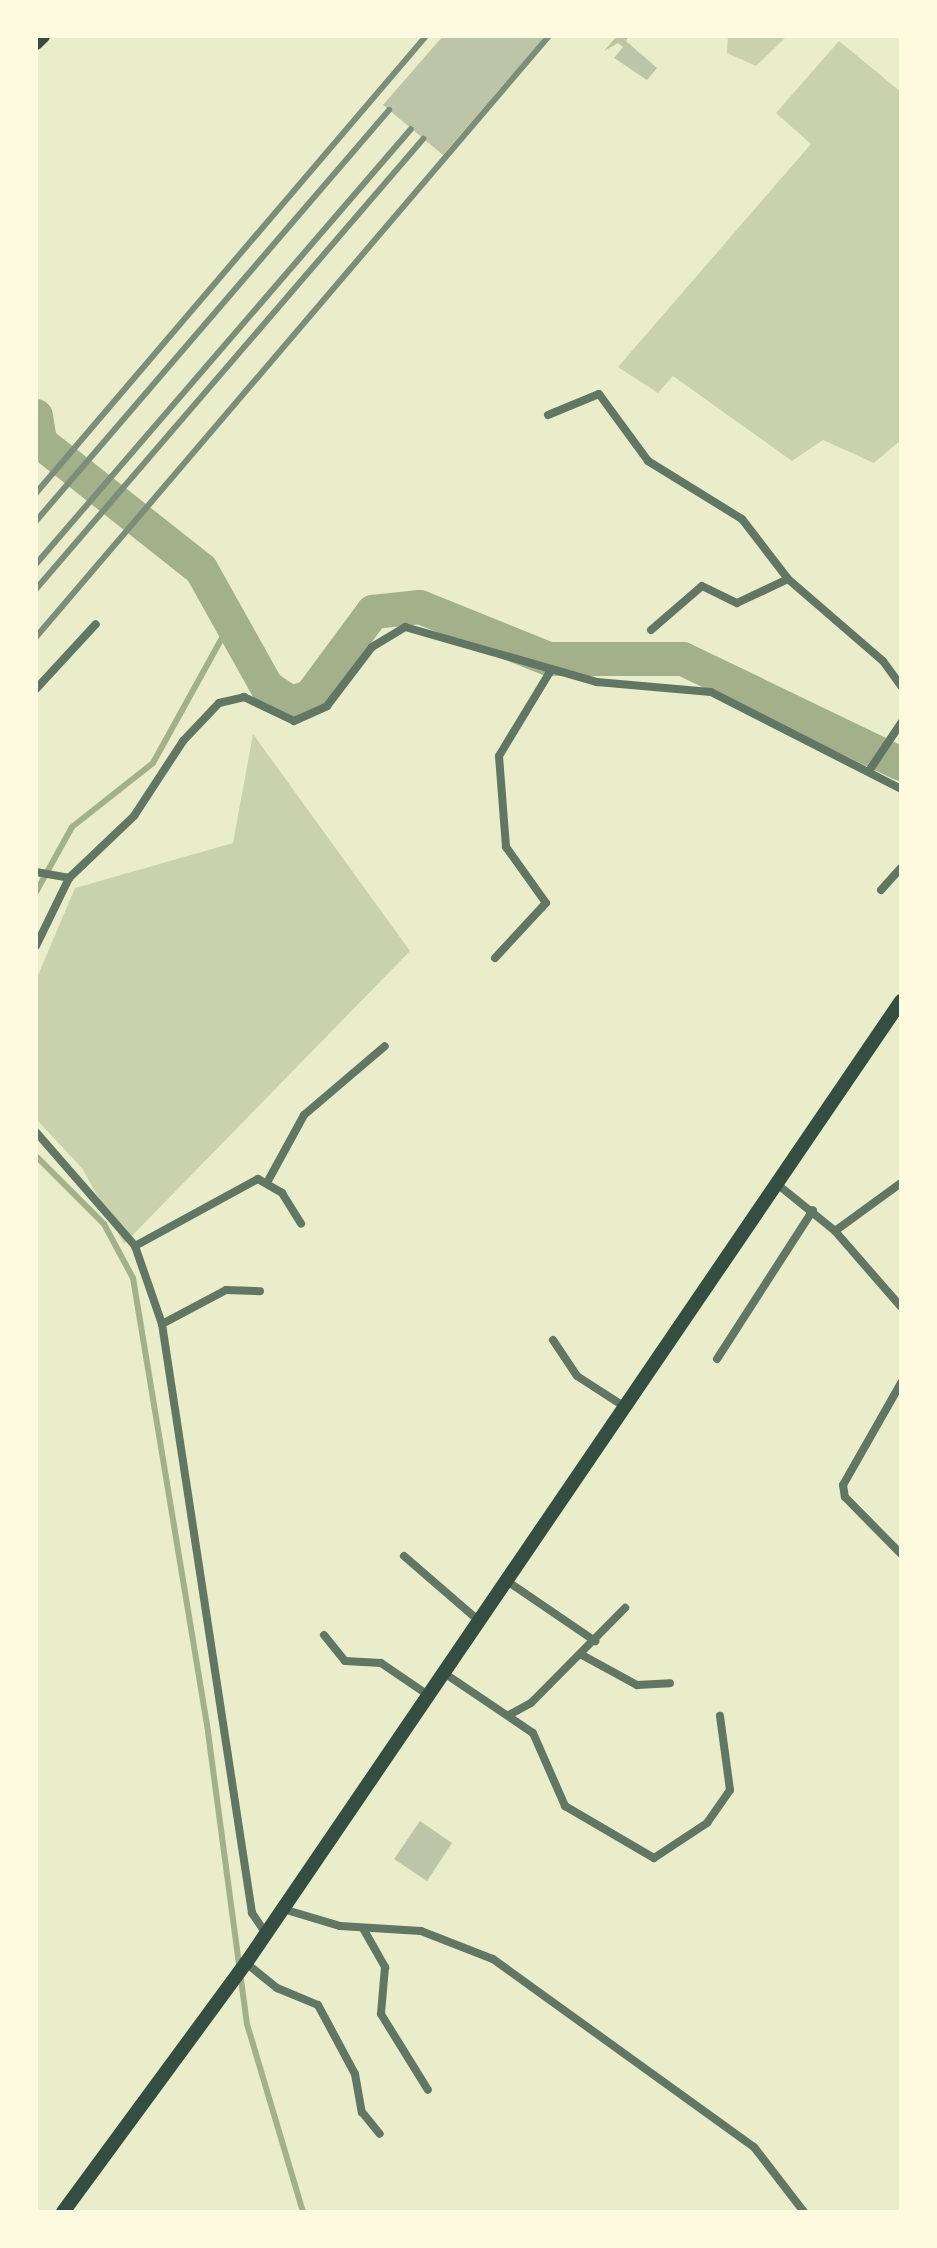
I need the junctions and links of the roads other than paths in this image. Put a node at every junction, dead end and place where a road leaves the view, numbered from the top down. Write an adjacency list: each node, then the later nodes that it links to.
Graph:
1 (43, 36): 2 (main road)
2 (36, 43)
3 (548, 415): 4 (street)
4 (788, 579): 6 (street); 8 (street)
5 (96, 624): 9 (street)
6 (651, 630)
7 (551, 670): 11 (street); 15 (street); 18 (street)
8 (901, 686)
9 (36, 689)
10 (901, 723): 11 (street)
11 (869, 768): 12 (street)
12 (901, 789)
13 (901, 868): 16 (street)
14 (36, 872): 15 (street)
15 (69, 878): 17 (street)
16 (881, 890)
17 (36, 946)
18 (495, 958)
19 (901, 1001): 24 (main road)
20 (385, 1046): 22 (street)
21 (36, 1132): 28 (street)
22 (269, 1179): 26 (street); 28 (street)
23 (901, 1183): 27 (street)
24 (777, 1184): 25 (street); 35 (main road)
25 (813, 1210): 27 (street); 33 (street)
26 (301, 1224)
27 (835, 1231): 30 (street)
28 (135, 1246): 31 (street)
29 (260, 1291): 31 (street)
30 (901, 1307)
31 (162, 1324): 51 (street)
32 (553, 1340): 35 (street)
33 (717, 1359)
34 (901, 1383): 36 (street)
35 (625, 1407): 38 (main road)
36 (901, 1554)
37 (404, 1556): 40 (street)
38 (507, 1581): 40 (main road); 42 (street)
39 (625, 1608): 42 (street)
40 (479, 1621): 44 (main road)
41 (324, 1635): 46 (street)
42 (595, 1641): 43 (street)
43 (582, 1655): 45 (street); 47 (street)
44 (444, 1673): 46 (main road); 47 (street)
45 (670, 1683)
46 (428, 1695): 49 (main road)
47 (509, 1715): 48 (street)
48 (720, 1716)
49 (283, 1909): 50 (street); 51 (main road)
50 (364, 1930): 53 (street); 56 (street)
51 (266, 1934): 52 (main road)
52 (246, 1963): 54 (street); 55 (main road)
53 (428, 2090)
54 (380, 2134)
55 (63, 2212)
56 (804, 2212)

